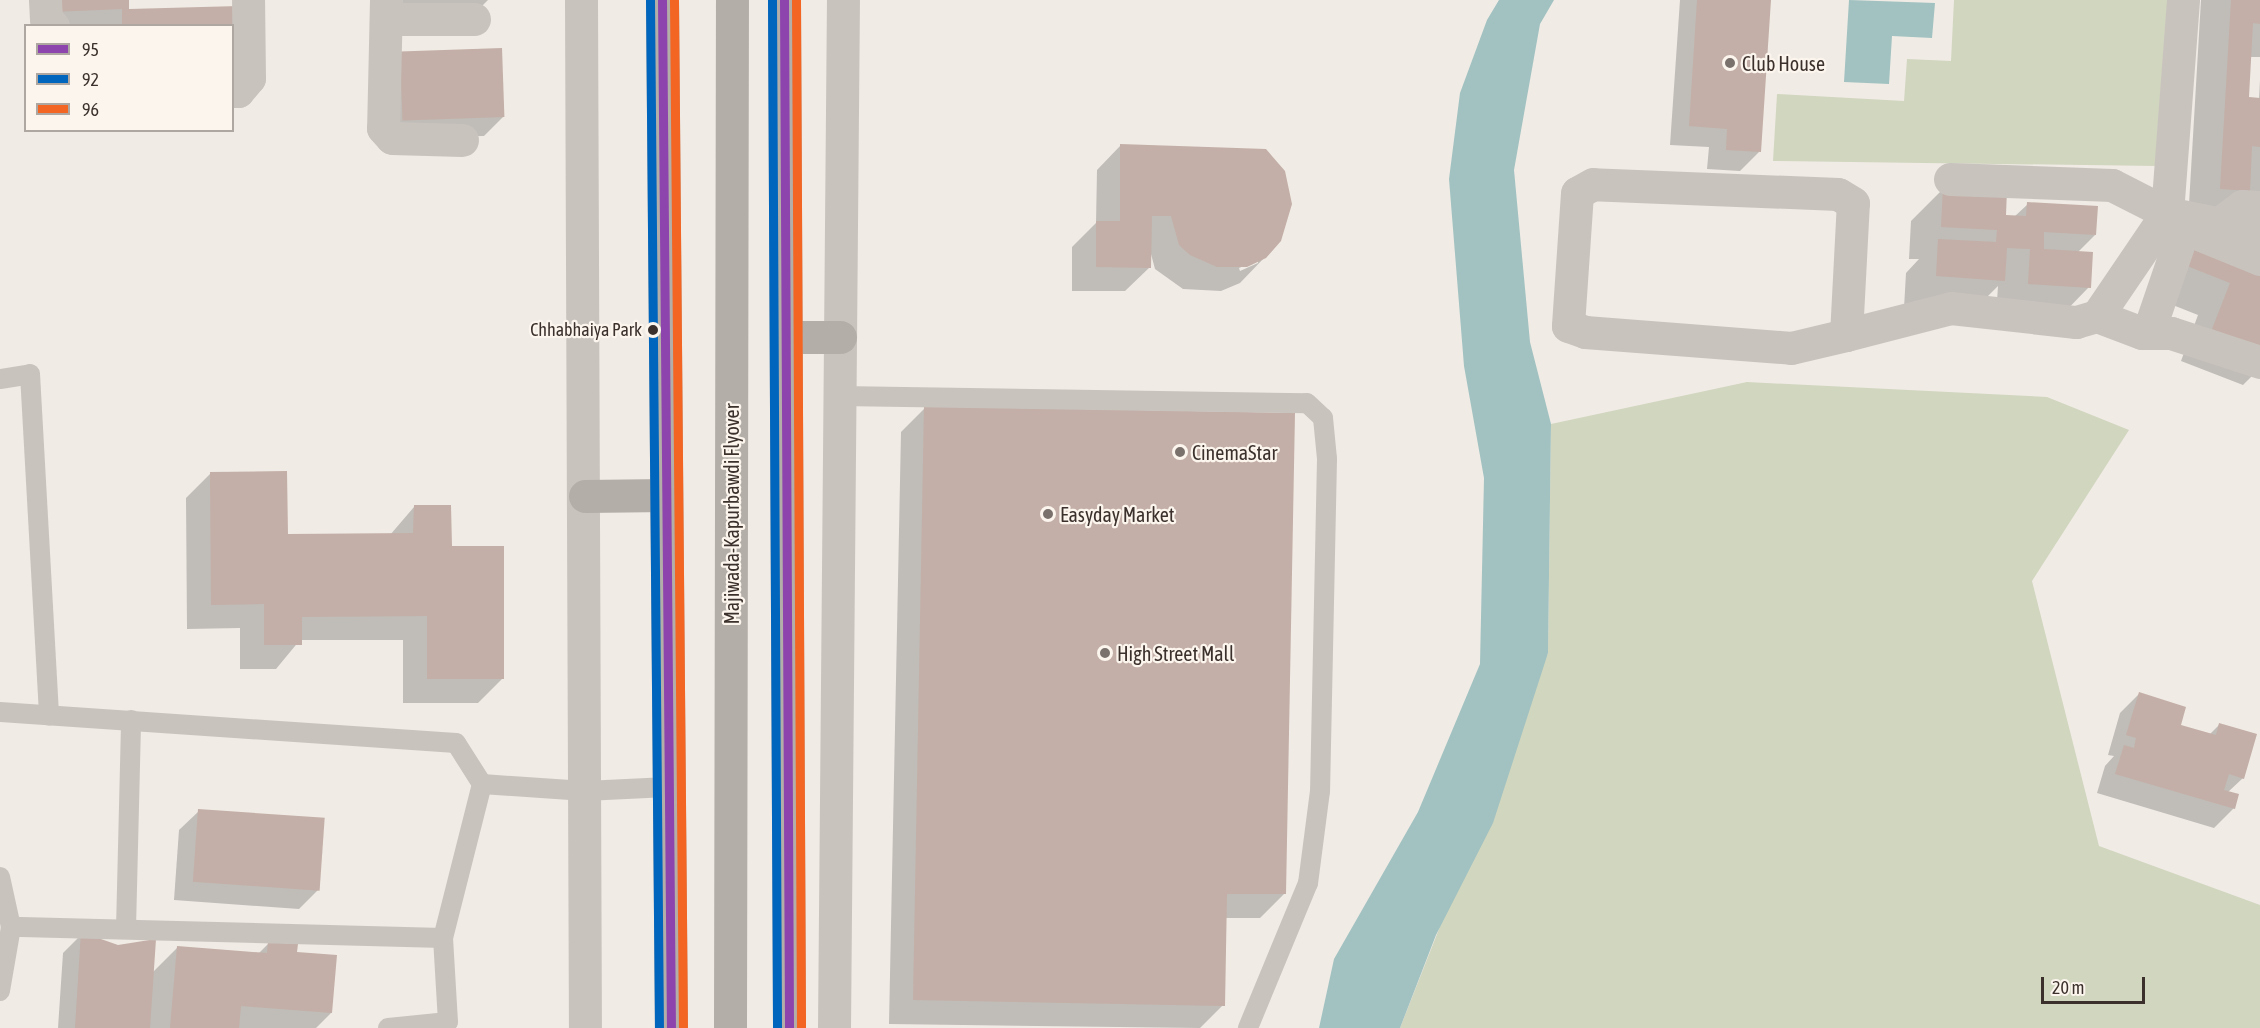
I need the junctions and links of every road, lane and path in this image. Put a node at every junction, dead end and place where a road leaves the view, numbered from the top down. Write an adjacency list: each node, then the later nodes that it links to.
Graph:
1 (45, 0): 11 (street)
2 (248, 0): 12 (street)
3 (581, 0): 29 (street)
4 (662, 0): 28 (highway)
5 (732, 0): 44 (highway, Majiwada-Kapurbawdi Flyover)
6 (784, 0): 23 (highway)
7 (843, 0): 24 (street)
8 (2183, 0): 16 (street)
9 (386, 9): 10 (street); 13 (street)
10 (474, 19)
11 (50, 24)
12 (234, 91)
13 (462, 140)
14 (1950, 179): 16 (street)
15 (2260, 207): 17 (street)
16 (2167, 213): 17 (street); 20 (street)
17 (2217, 225): 18 (street)
18 (2260, 232)
19 (2260, 259): 21 (street)
20 (2097, 316): 21 (street); 22 (street)
21 (2148, 333): 25 (street)
22 (1846, 334): 22 (street)
23 (786, 337): 24 (highway); 45 (highway)
24 (840, 337): 27 (street)
25 (2260, 362)
26 (0, 379): 31 (lane)
27 (840, 396): 46 (street); 47 (lane)
28 (666, 495): 29 (highway); 34 (highway)
29 (585, 496): 35 (street)
30 (0, 712): 31 (lane)
31 (49, 715): 32 (lane)
32 (131, 720): 33 (lane); 38 (lane)
33 (482, 784): 35 (lane); 39 (lane)
34 (669, 787): 35 (lane); 43 (highway)
35 (585, 791): 42 (street)
36 (0, 877): 37 (lane)
37 (11, 927): 38 (lane); 40 (lane)
38 (126, 929): 39 (lane)
39 (443, 938): 41 (lane)
40 (0, 991)
41 (388, 1028)
42 (585, 1028)
43 (670, 1028)
44 (730, 1028)
45 (789, 1028)
46 (834, 1028)
47 (1248, 1028)

